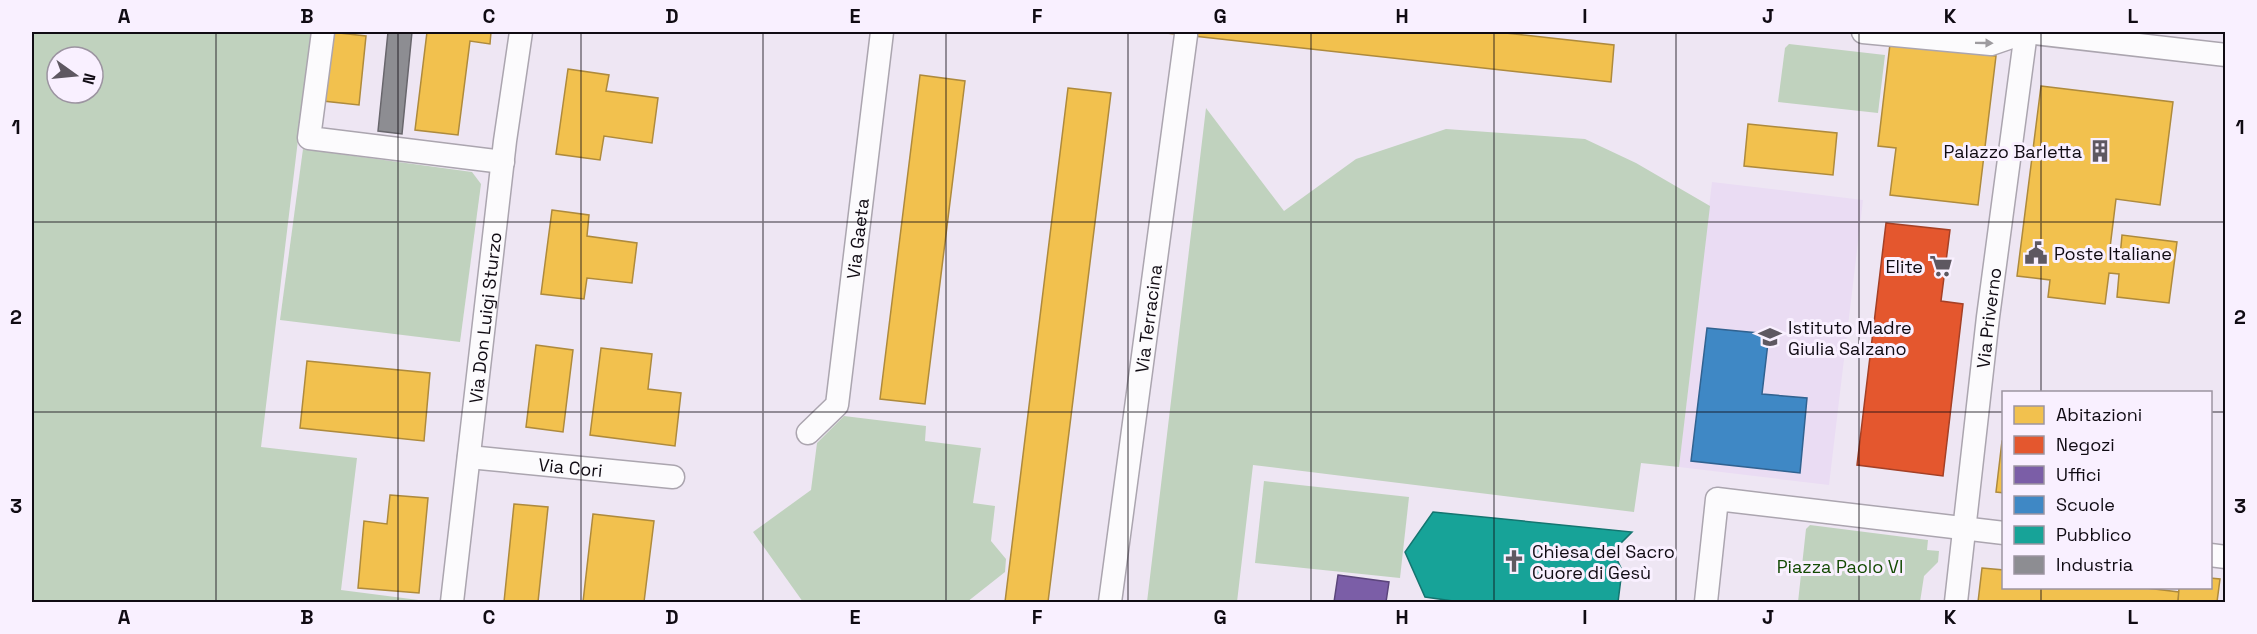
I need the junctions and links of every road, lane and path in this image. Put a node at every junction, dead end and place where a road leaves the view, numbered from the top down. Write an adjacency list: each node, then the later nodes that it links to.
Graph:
1 (323, 32): 8 (street)
2 (521, 32): 8 (street, Via Don Luigi Sturzo)
3 (882, 32): 9 (street, Via Gaeta)
4 (1863, 32): 5 (street, one-way to 5)
5 (2026, 32): 7 (street); 12 (street, Via Priverno)
6 (1186, 34): 15 (street, Via Terracina)
7 (2226, 55)
8 (502, 162): 10 (street, Via Don Luigi Sturzo)
9 (808, 433)
10 (469, 457): 11 (street, Via Cori); 14 (street, Via Don Luigi Sturzo)
11 (673, 477)
12 (1963, 529): 13 (street); 16 (street); 17 (street, Via Priverno)
13 (2002, 533)
14 (452, 603)
15 (1110, 603)
16 (1706, 603)
17 (1956, 603)

